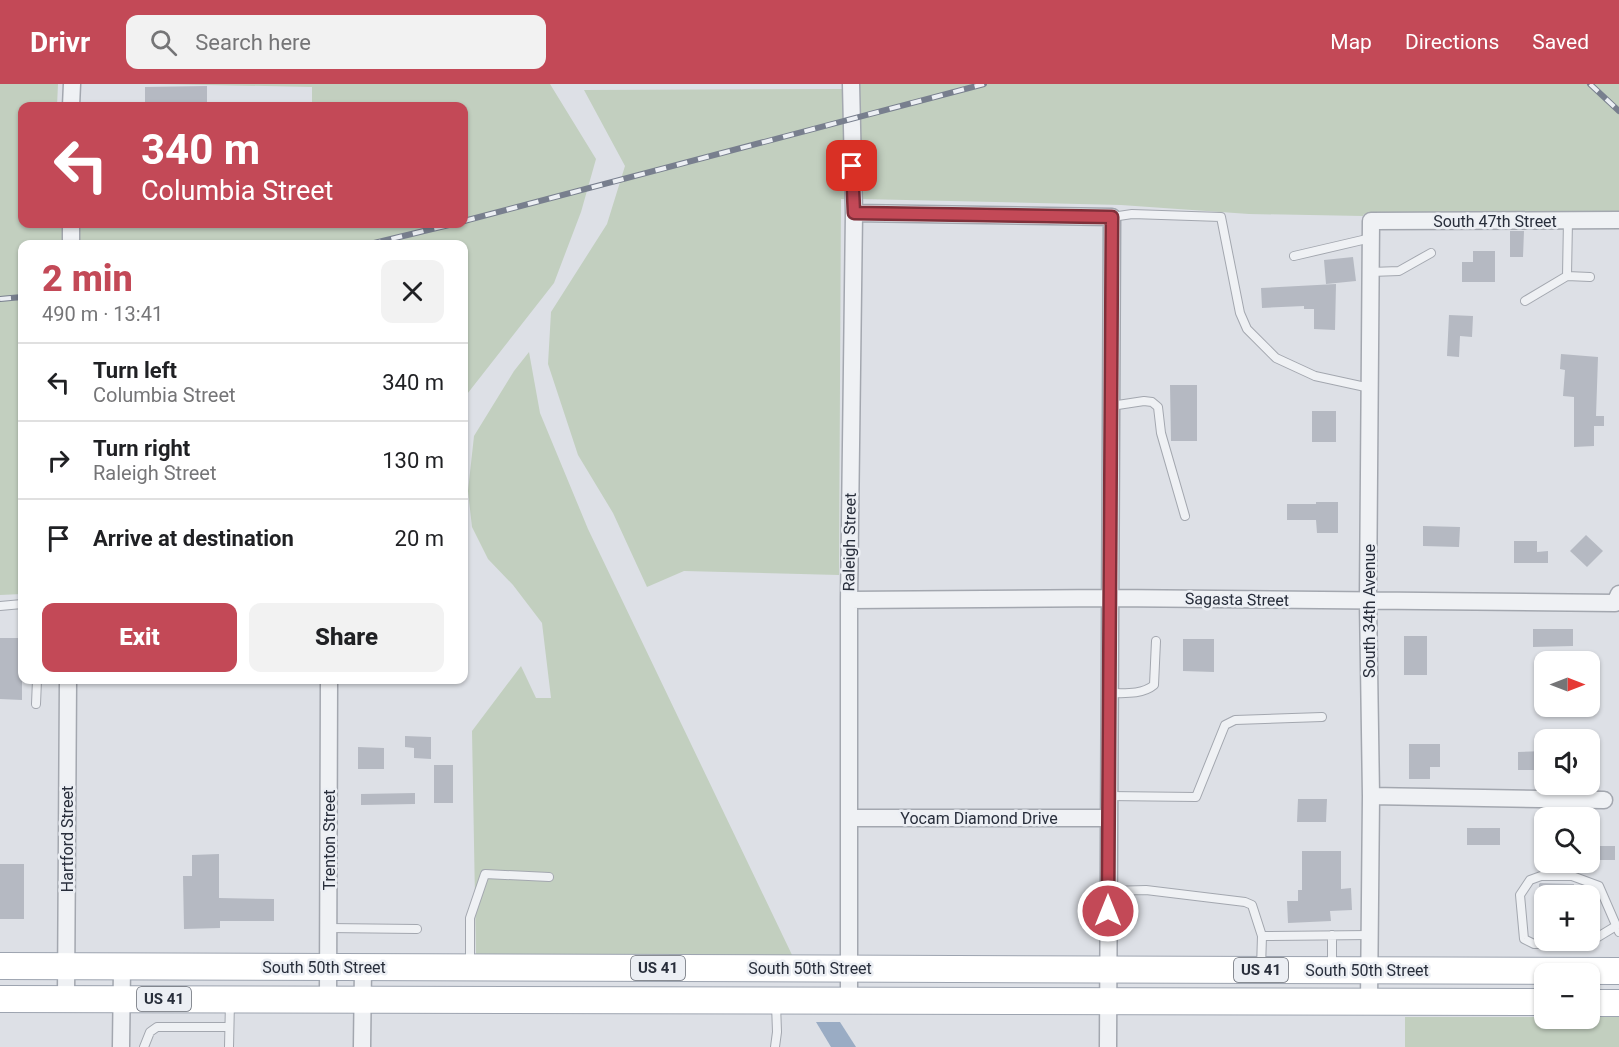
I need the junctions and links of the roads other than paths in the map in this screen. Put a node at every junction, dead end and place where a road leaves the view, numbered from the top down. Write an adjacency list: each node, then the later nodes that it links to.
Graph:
1 (72, 84): 3 (street)
2 (851, 84): 4 (street, Raleigh Street)
3 (71, 102)
4 (854, 213): 5 (street); 20 (street, Raleigh Street)
5 (1112, 217): 15 (lane); 16 (street)
6 (1568, 220): 7 (street, South 47th Street); 8 (street, South 47th Street); 12 (lane)
7 (1619, 220)
8 (1371, 229): 10 (lane); 11 (street, South 34th Avenue)
9 (1431, 253): 11 (lane)
10 (1294, 256)
11 (1371, 272): 15 (street, South 34th Avenue)
12 (1567, 276): 13 (lane); 14 (lane)
13 (1590, 277)
14 (1525, 301)
15 (1370, 388): 21 (street, South 34th Avenue)
16 (1111, 406): 17 (lane); 19 (street)
17 (1185, 516)
18 (1619, 594): 21 (street, Sagasta Street)
19 (1110, 598): 20 (street, Sagasta Street); 21 (street, Sagasta Street); 28 (street)
20 (849, 600): 34 (street, Raleigh Street)
21 (1368, 601): 32 (street, South 34th Avenue)
22 (18, 604): 23 (lane)
23 (0, 606)
24 (1156, 641): 28 (lane)
25 (37, 684): 29 (lane)
26 (68, 684): 45 (street, Hartford Street)
27 (329, 684): 38 (street, Trenton Street)
28 (1109, 693): 31 (street)
29 (36, 704)
30 (1322, 717): 31 (lane)
31 (1108, 796): 35 (street)
32 (1371, 796): 33 (street); 42 (street, South 34th Avenue)
33 (1604, 800)
34 (850, 818): 35 (street, Yocam Diamond Drive); 51 (street, Raleigh Street)
35 (1108, 818): 37 (street)
36 (549, 877): 49 (lane)
37 (1108, 891): 43 (lane); 52 (street)
38 (328, 928): 39 (lane); 47 (street, Trenton Street)
39 (417, 929)
40 (1618, 929): 40 (lane)
41 (1332, 935): 42 (lane); 43 (lane); 54 (lane)
42 (1370, 935): 55 (street, South 34th Avenue)
43 (1262, 936): 53 (lane)
44 (0, 966): 45 (main road, South 50th Street / US 41)
45 (66, 966): 46 (main road, South 50th Street / US 41); 58 (street, Hartford Street)
46 (122, 967): 47 (main road, South 50th Street / US 41); 59 (street)
47 (328, 967): 48 (main road, South 50th Street / US 41); 61 (street, Trenton Street)
48 (363, 967): 49 (main road, South 50th Street / US 41); 62 (street)
49 (470, 968): 50 (main road, South 50th Street / US 41)
50 (589, 968): 51 (main road, South 50th Street / US 41); 63 (street)
51 (849, 969): 52 (main road, South 50th Street / US 41); 65 (street, Raleigh Street)
52 (1108, 969): 53 (main road, South 50th Street / US 41); 66 (street)
53 (1261, 970): 54 (main road, South 50th Street / US 41)
54 (1332, 970): 55 (main road, South 50th Street / US 41)
55 (1370, 970): 56 (main road, South 50th Street / US 41); 67 (street, South 34th Avenue)
56 (1619, 971)
57 (0, 999): 58 (main road, South 50th Street / US 41)
58 (66, 999): 59 (main road, South 50th Street / US 41)
59 (121, 999): 60 (main road, South 50th Street / US 41); 72 (street)
60 (230, 999): 61 (main road, South 50th Street / US 41); 71 (lane)
61 (328, 1000): 62 (main road, South 50th Street / US 41)
62 (362, 1000): 63 (main road, South 50th Street / US 41); 75 (street)
63 (588, 1000): 64 (main road, South 50th Street / US 41)
64 (776, 1001): 65 (main road, South 50th Street / US 41); 76 (lane)
65 (849, 1001): 66 (main road, South 50th Street / US 41)
66 (1109, 1002): 67 (main road, South 50th Street / US 41); 77 (street)
67 (1369, 1002): 68 (main road, South 50th Street / US 41)
68 (1534, 1002)
69 (1600, 1003): 70 (main road)
70 (1619, 1003)
71 (229, 1027): 73 (lane); 74 (lane)
72 (121, 1047)
73 (144, 1047)
74 (229, 1047)
75 (362, 1047)
76 (775, 1047)
77 (1108, 1047)

